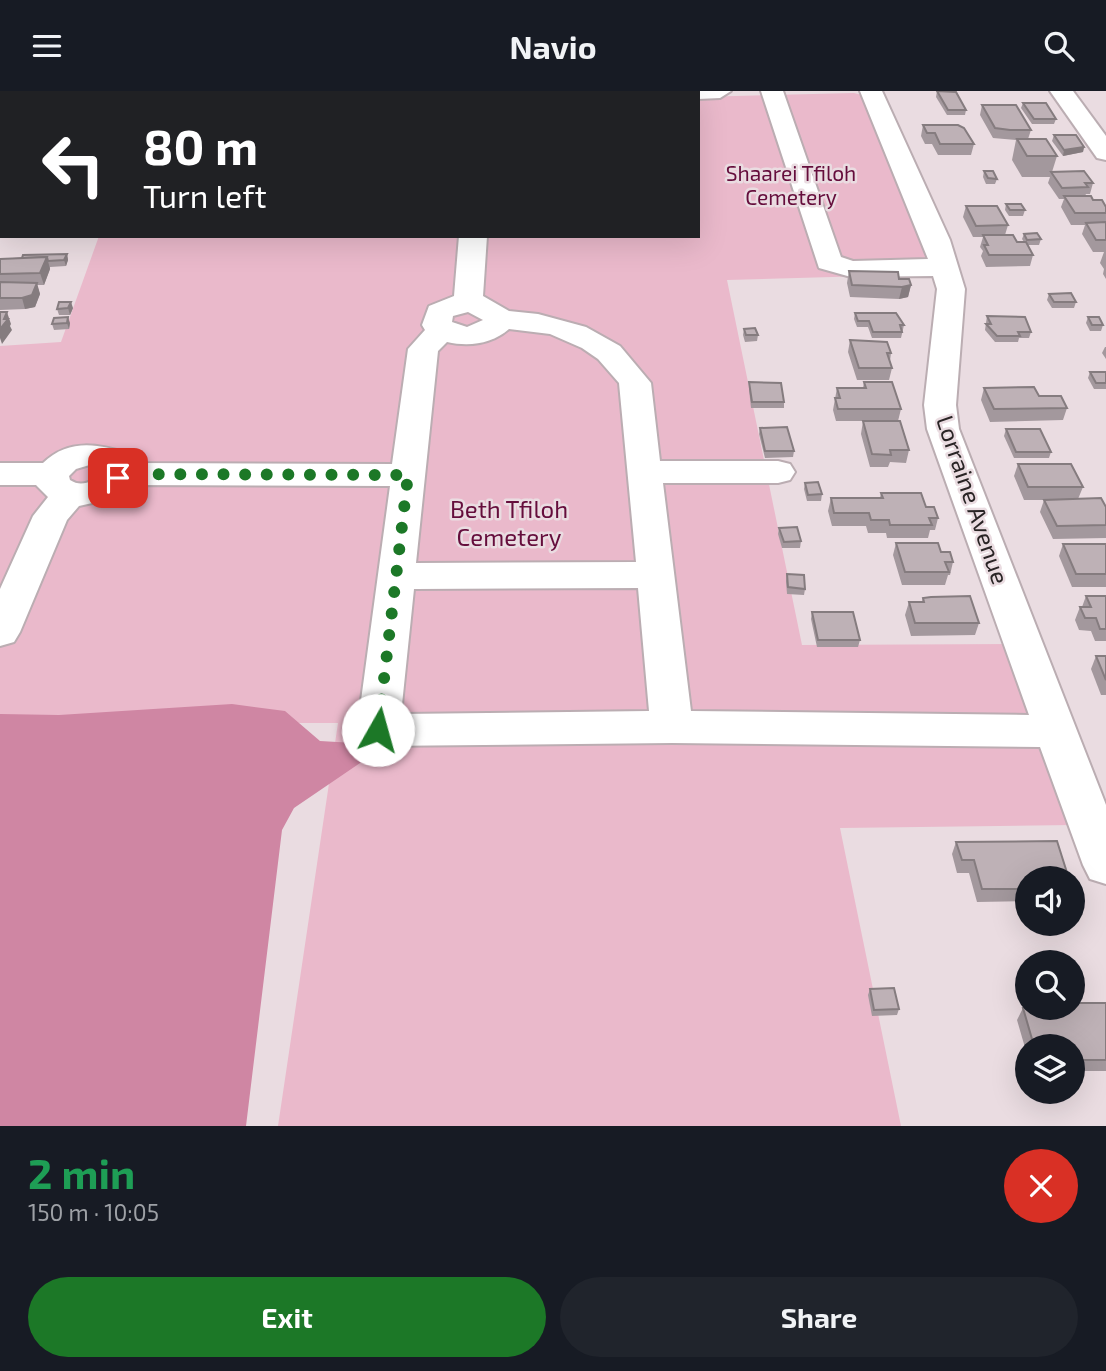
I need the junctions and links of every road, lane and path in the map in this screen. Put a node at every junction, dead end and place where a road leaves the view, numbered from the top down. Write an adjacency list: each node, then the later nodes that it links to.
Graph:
1 (720, 91): 5 (street)
2 (772, 91): 8 (street)
3 (871, 91): 8 (street, Lorraine Avenue)
4 (1061, 91): 6 (street)
5 (700, 92)
6 (1106, 153)
7 (473, 238): 9 (street)
8 (945, 267): 19 (street, Lorraine Avenue)
9 (455, 316): 10 (street); 13 (street)
10 (645, 472): 11 (street); 15 (street)
11 (778, 472)
12 (0, 474): 14 (street)
13 (408, 475): 14 (street); 16 (street)
14 (61, 484): 17 (street)
15 (655, 575): 16 (street); 18 (street)
16 (396, 576): 18 (street)
17 (0, 632)
18 (671, 727): 19 (street)
19 (1056, 731): 20 (street, Lorraine Avenue)
20 (1106, 865)

